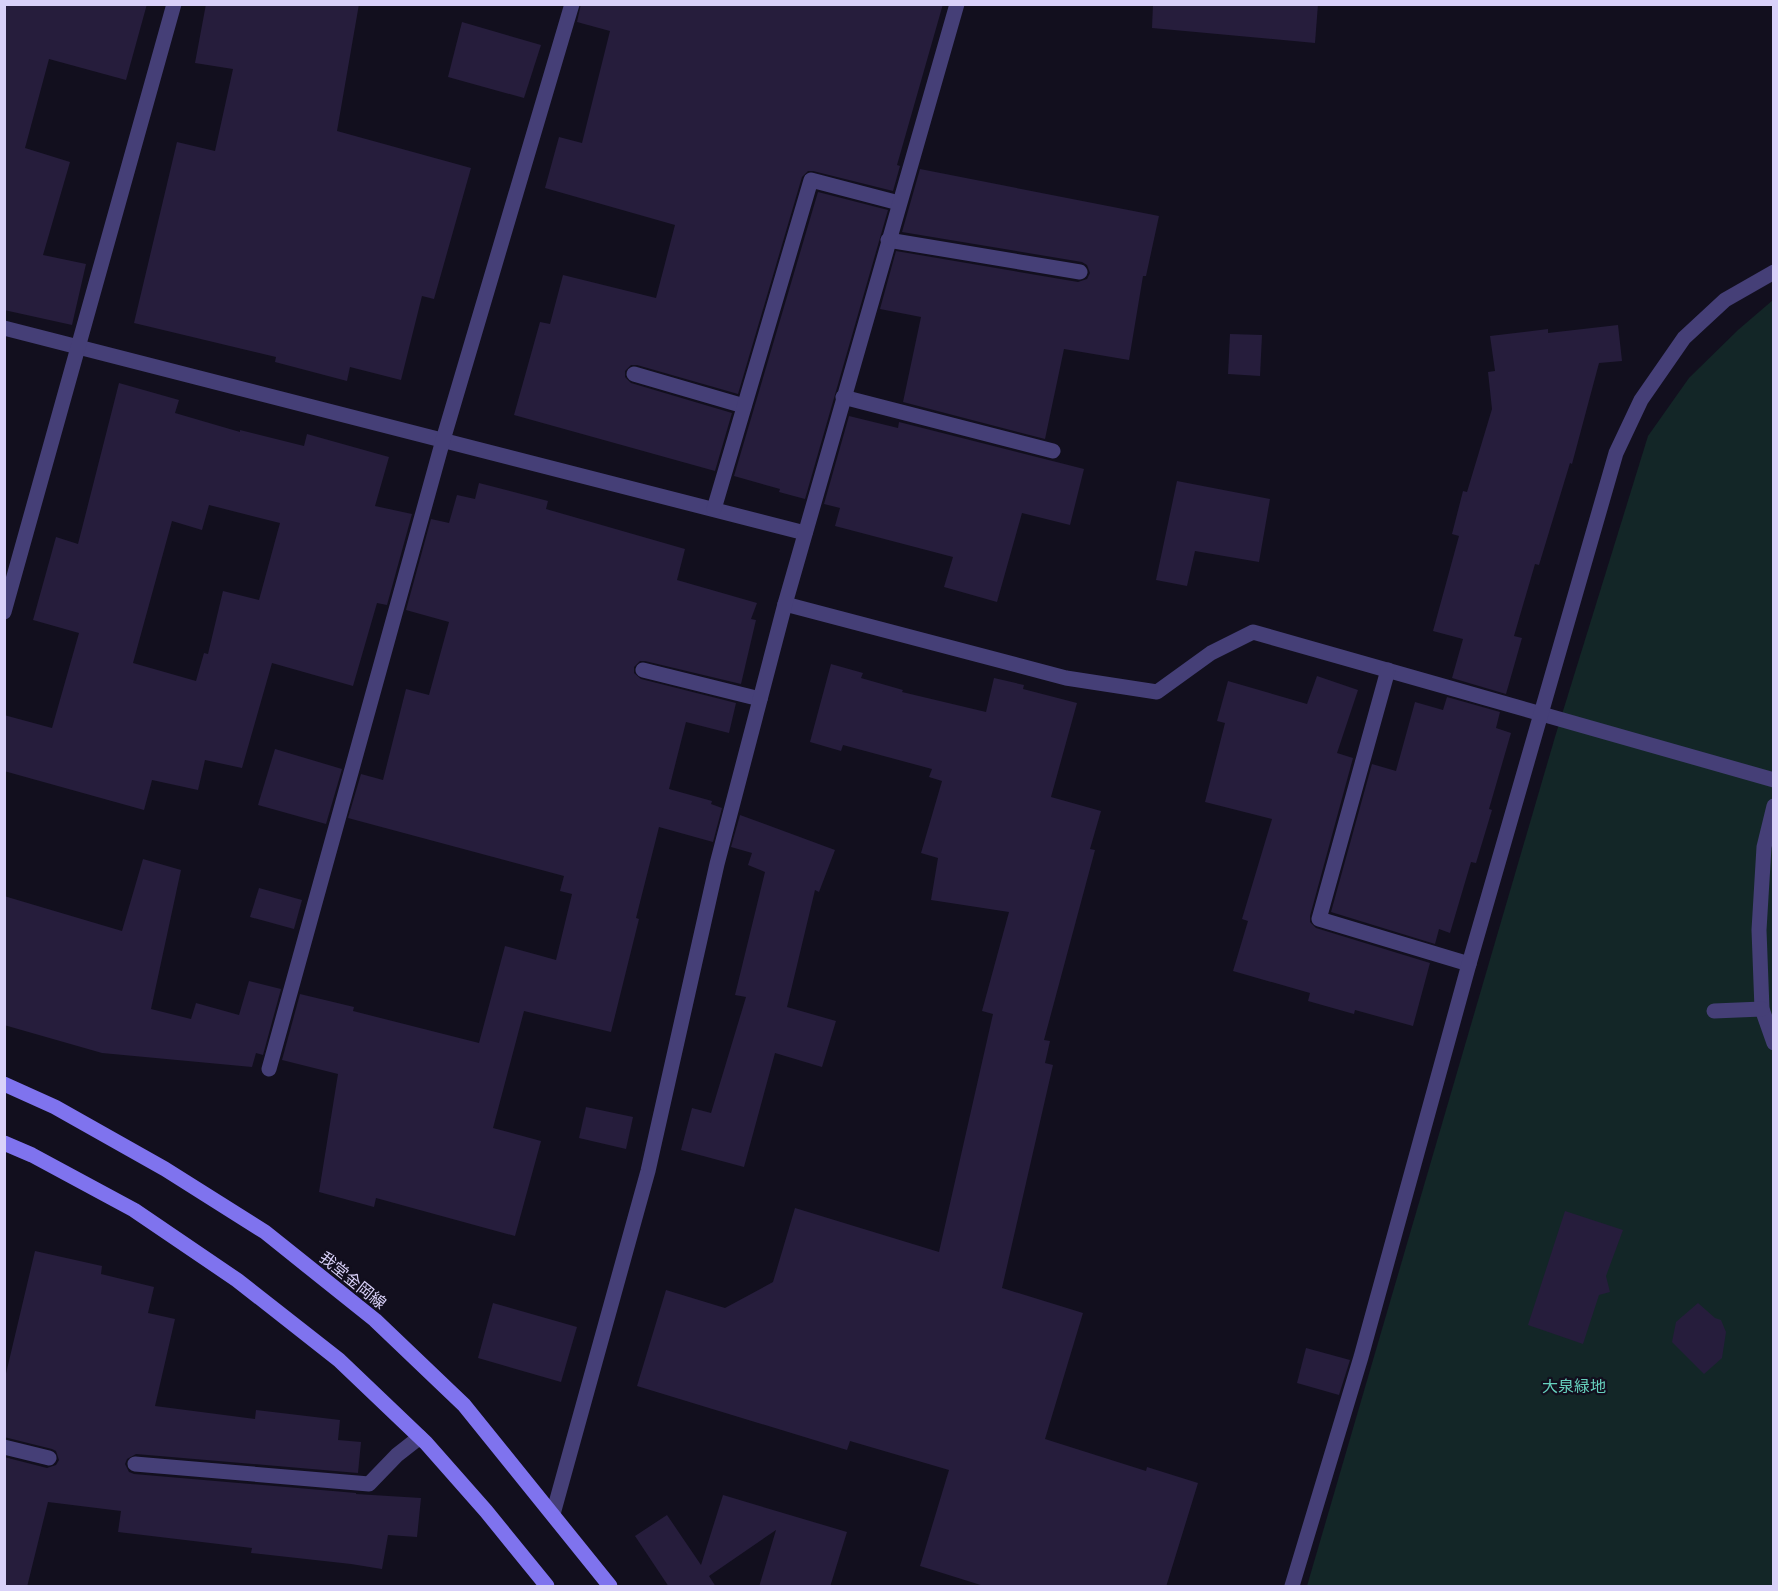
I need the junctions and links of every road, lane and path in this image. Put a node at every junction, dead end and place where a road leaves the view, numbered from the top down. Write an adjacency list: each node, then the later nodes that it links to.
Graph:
1 (174, 4): 9 (street)
2 (572, 4): 13 (street)
3 (957, 4): 4 (street)
4 (899, 203): 5 (street); 12 (street)
5 (888, 240): 6 (street); 11 (street)
6 (1080, 272)
7 (1773, 272): 22 (street)
8 (4, 328): 9 (street)
9 (78, 346): 13 (street); 18 (street)
10 (634, 374): 12 (street)
11 (843, 397): 14 (street); 16 (street)
12 (744, 406): 15 (street)
13 (443, 440): 15 (street); 29 (street)
14 (1053, 451)
15 (714, 509): 16 (street)
16 (805, 532): 17 (street)
17 (785, 604): 20 (street); 21 (street)
18 (4, 612)
19 (643, 670): 21 (street)
20 (1388, 670): 22 (street); 25 (street)
21 (760, 699): 36 (street)
22 (1541, 714): 23 (street); 25 (street)
23 (1773, 780)
24 (1773, 806): 26 (street)
25 (1469, 964): 39 (street)
26 (1762, 1010): 27 (street); 28 (street)
27 (1714, 1011)
28 (1773, 1043)
29 (269, 1069)
30 (4, 1084): 36 (main road, 我堂金岡線)
31 (4, 1143): 32 (main road)
32 (420, 1437): 35 (street); 37 (main road)
33 (4, 1447): 34 (street)
34 (49, 1458)
35 (135, 1464)
36 (553, 1514): 38 (main road, 我堂金岡線)
37 (544, 1585)
38 (610, 1587)
39 (1292, 1587)

